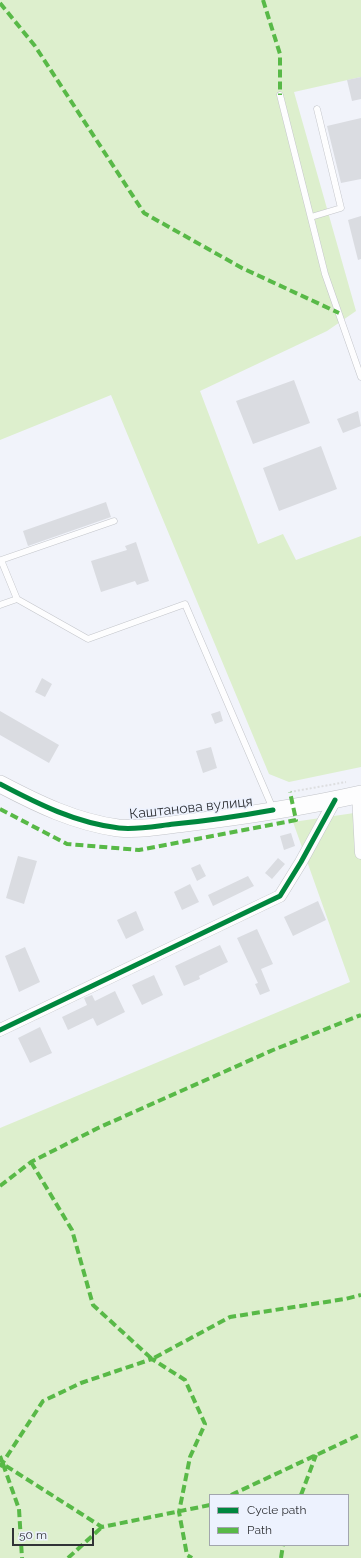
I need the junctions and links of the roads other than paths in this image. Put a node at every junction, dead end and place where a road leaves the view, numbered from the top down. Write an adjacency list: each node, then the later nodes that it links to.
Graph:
1 (280, 95): 3 (lane)
2 (317, 109): 3 (lane)
3 (311, 217): 4 (lane)
4 (361, 377)
5 (114, 521): 6 (lane)
6 (17, 599): 7 (lane); 11 (lane)
7 (0, 605)
8 (0, 784): 11 (main road, Каштанова вулиця)
9 (357, 790): 10 (main road, Каштанова вулиця); 12 (street)
10 (335, 800): 11 (main road, Каштанова вулиця); 13 (street)
11 (273, 810)
12 (361, 853)
13 (0, 1030)

